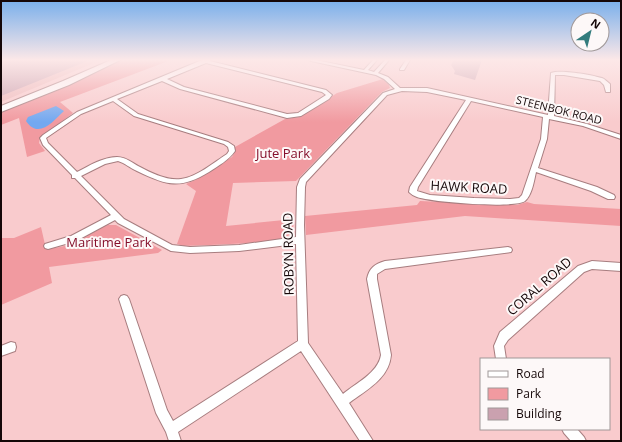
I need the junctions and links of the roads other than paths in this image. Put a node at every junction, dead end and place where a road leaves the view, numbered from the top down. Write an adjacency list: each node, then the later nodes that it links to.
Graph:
1 (72, 81): 12 (street)
2 (158, 81): 10 (street)
3 (166, 81): 4 (street)
4 (283, 81)
5 (389, 81): 8 (street)
6 (552, 81): 13 (street, HAWK ROAD)
7 (603, 81): 9 (street, HAWK ROAD)
8 (398, 89): 11 (street, STEENBOK ROAD); 19 (street, ROBYN ROAD)
9 (608, 91)
10 (113, 99): 16 (street); 16 (street)
11 (470, 99): 13 (street, STEENBOK ROAD); 15 (street, HAWK ROAD)
12 (1, 109)
13 (549, 116): 14 (street, STEENBOK ROAD); 15 (street, HAWK ROAD)
14 (621, 137)
15 (534, 169): 17 (street)
16 (75, 176): 18 (street)
17 (611, 197)
18 (116, 216): 19 (street); 20 (street)
19 (300, 240): 24 (street, ROBYN ROAD)
20 (48, 246)
21 (508, 250): 26 (street)
22 (621, 267): 25 (street, CORAL ROAD)
23 (124, 299): 27 (street)
24 (303, 344): 26 (street); 27 (street)
25 (501, 358)
26 (341, 402): 30 (street)
27 (171, 429): 29 (street)
28 (569, 430): 31 (street)
29 (175, 441)
30 (367, 441)
31 (580, 441)

